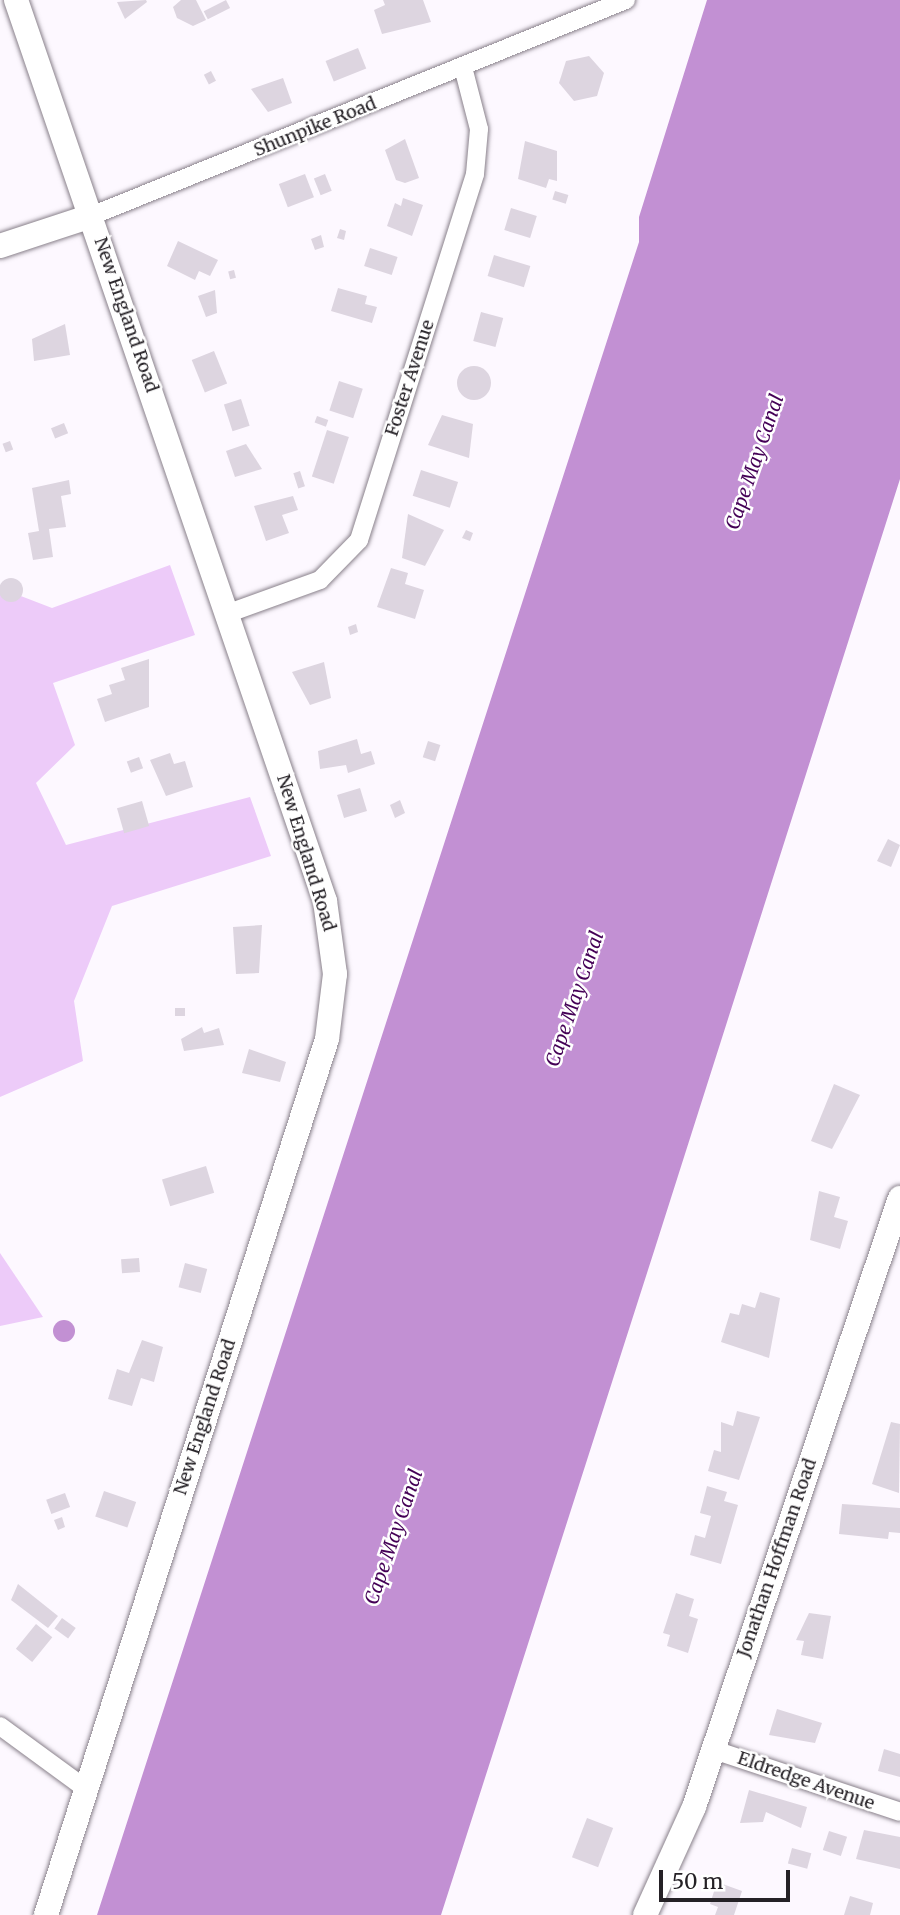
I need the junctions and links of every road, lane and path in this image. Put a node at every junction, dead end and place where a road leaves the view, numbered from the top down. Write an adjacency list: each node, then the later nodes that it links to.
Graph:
1 (16, 0): 4 (street, New England Road)
2 (626, 0): 3 (street, Shunpike Road)
3 (463, 67): 4 (street, Shunpike Road); 6 (street, Foster Avenue)
4 (91, 216): 5 (street, Shunpike Road); 6 (street, New England Road)
5 (0, 246)
6 (229, 613): 10 (street, New England Road)
7 (900, 1198): 9 (street, Jonathan Hoffman Road)
8 (0, 1726): 10 (street)
9 (711, 1749): 11 (street, Eldredge Avenue); 13 (street, Jonathan Hoffman Road)
10 (86, 1789): 12 (street, New England Road)
11 (900, 1812)
12 (46, 1915)
13 (645, 1915)

